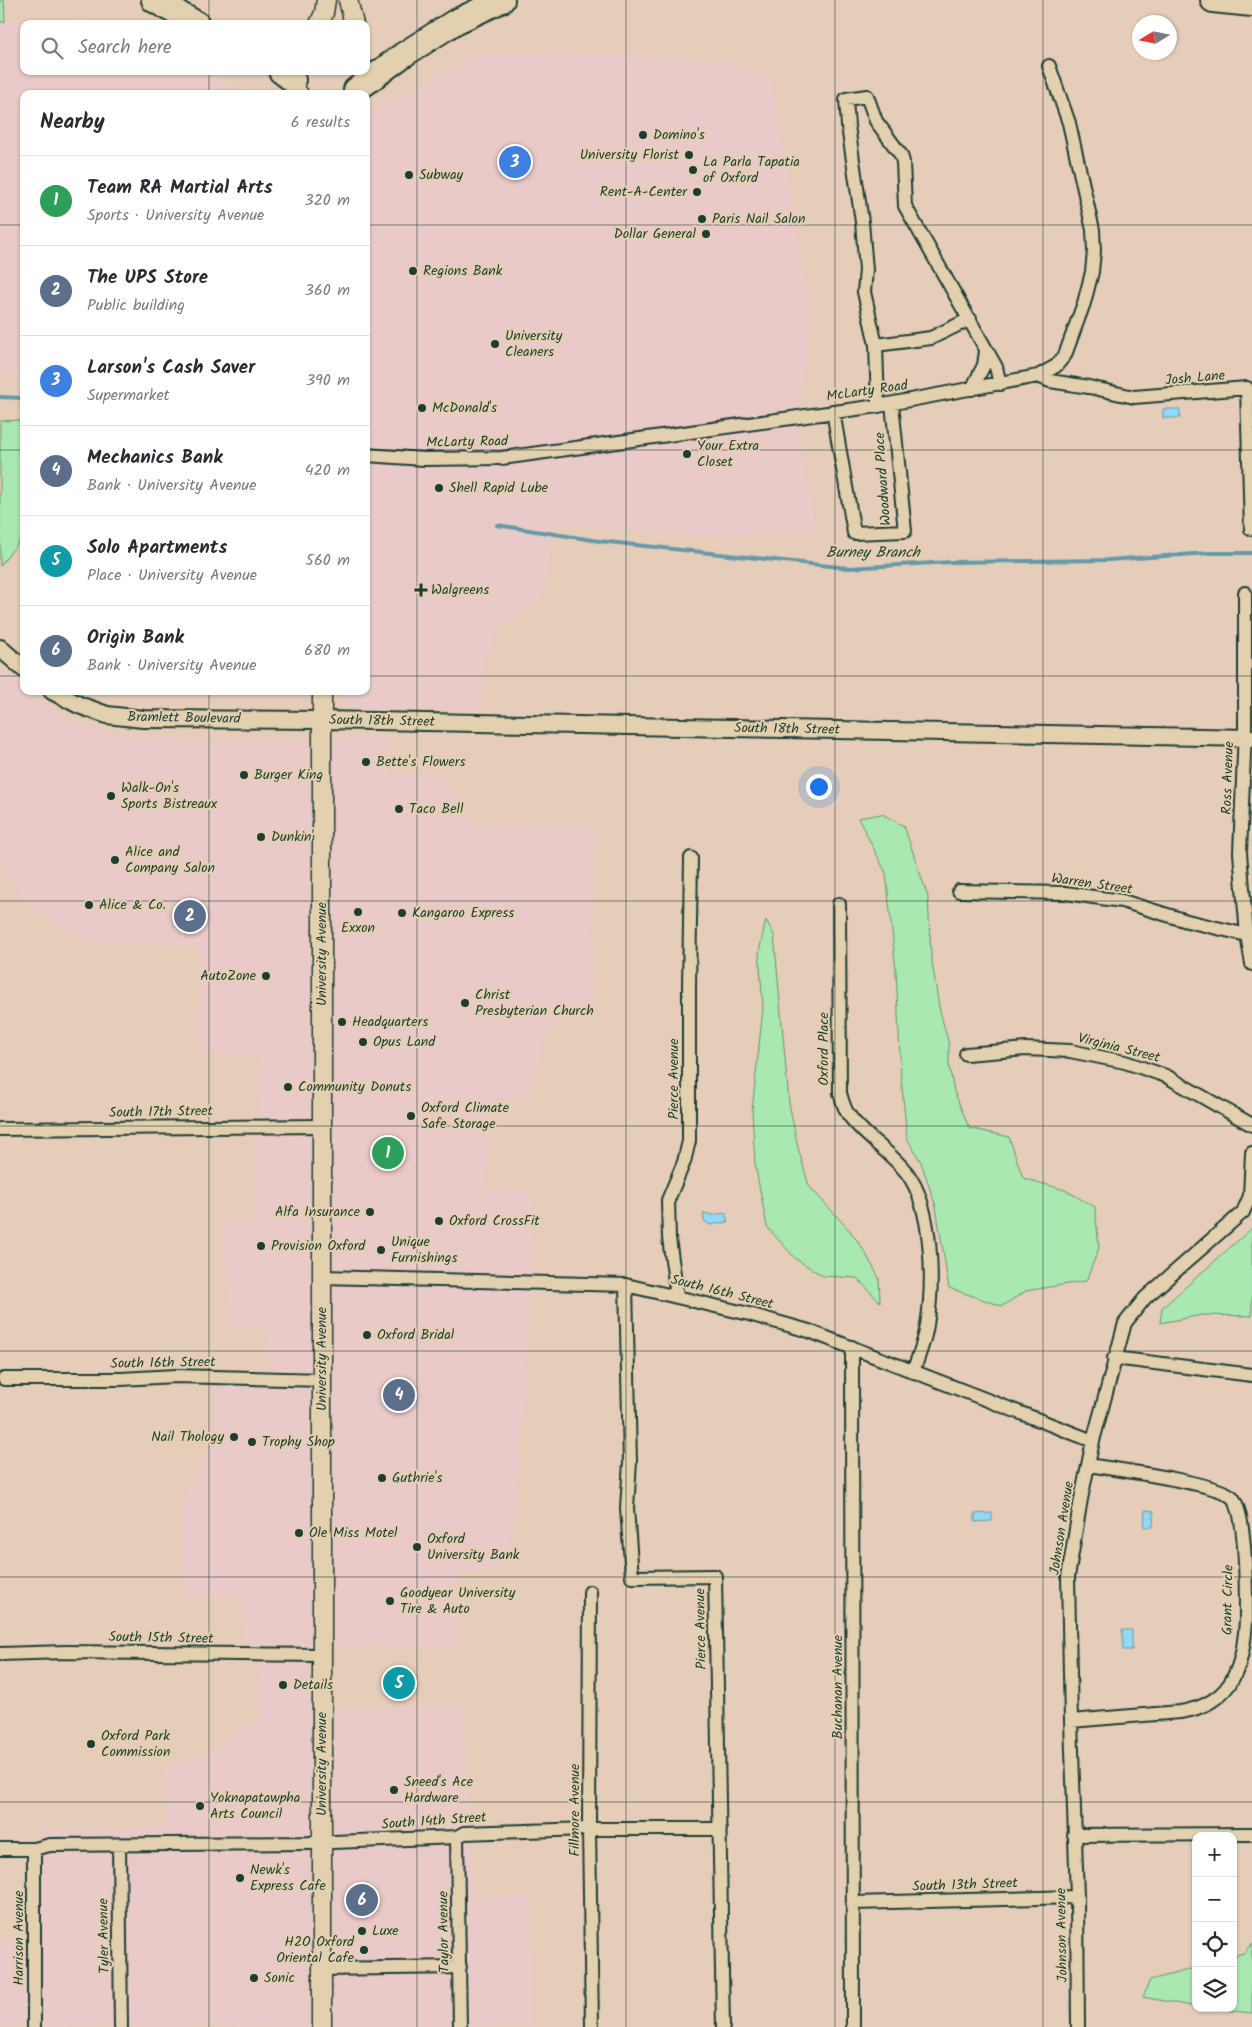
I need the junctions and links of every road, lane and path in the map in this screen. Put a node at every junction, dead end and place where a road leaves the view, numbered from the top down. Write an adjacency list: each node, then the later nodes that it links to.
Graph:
1 (154, 0): 7 (highway)
2 (326, 0): 8 (main road)
3 (348, 0): 9 (main road)
4 (502, 0): 11 (highway)
5 (1213, 0): 6 (highway)
6 (1252, 4)
7 (190, 20)
8 (321, 20)
9 (353, 20)
10 (1049, 66): 15 (street, McLarty Road)
11 (357, 85)
12 (970, 319): 13 (street); 13 (street); 14 (street)
13 (876, 345): 19 (street)
14 (986, 351): 16 (street); 17 (street)
15 (1038, 376): 16 (street, McLarty Road); 22 (street, Josh Lane)
16 (1000, 384): 17 (street, McLarty Road)
17 (972, 389): 18 (street, McLarty Road)
18 (892, 404): 19 (street, McLarty Road); 20 (street, Woodward Place)
19 (878, 406): 20 (street, McLarty Road)
20 (833, 411): 21 (street, McLarty Road)
21 (370, 455)
22 (1252, 529)
23 (1245, 593): 29 (street, Ross Avenue)
24 (0, 648): 25 (street)
25 (20, 665)
26 (60, 695): 28 (street, Bramlett Boulevard)
27 (322, 695): 28 (main road, University Avenue)
28 (322, 720): 29 (street, South 18th Street); 37 (main road, University Avenue)
29 (1248, 738): 33 (street, Ross Avenue)
30 (691, 858): 42 (street, Pierce Avenue)
31 (959, 892): 33 (street, Warren Street)
32 (838, 904): 45 (street, Oxford Place)
33 (1247, 935): 34 (street, Ross Avenue)
34 (1252, 964)
35 (966, 1054): 36 (street, Virginia Street)
36 (1252, 1124)
37 (322, 1126): 38 (street, South 17th Street); 40 (main road, University Avenue)
38 (0, 1129)
39 (1252, 1152): 44 (street, Johnson Avenue)
40 (322, 1277): 41 (street, South 16th Street); 48 (main road, University Avenue)
41 (626, 1285): 42 (street, South 16th Street); 57 (street, Pierce Avenue)
42 (676, 1296): 43 (street, South 16th Street)
43 (852, 1347): 45 (street, South 16th Street); 66 (street, Buchanan Avenue)
44 (1114, 1358): 46 (street); 49 (street, Johnson Avenue)
45 (913, 1372): 49 (street, South 16th Street)
46 (1252, 1376)
47 (4, 1379): 48 (street, South 16th Street)
48 (322, 1380): 54 (main road, University Avenue)
49 (1093, 1441): 50 (street, Johnson Avenue)
50 (1088, 1465): 52 (street, Grant Circle); 55 (street, Johnson Avenue)
51 (590, 1592): 56 (street, Fillmore Avenue)
52 (1249, 1621): 55 (street, Grant Circle)
53 (0, 1654): 54 (street, South 15th Street)
54 (322, 1654): 61 (main road, University Avenue)
55 (1070, 1721): 59 (street, Johnson Avenue)
56 (589, 1829): 57 (street, South 14th Street); 60 (street, South 14th Street); 73 (street, Fillmore Avenue)
57 (720, 1829): 74 (street, Pierce Avenue)
58 (1252, 1834): 59 (street)
59 (1074, 1835): 65 (street, Johnson Avenue)
60 (457, 1837): 61 (street, South 14th Street); 68 (street, Taylor Avenue)
61 (322, 1841): 62 (street, South 14th Street); 67 (main road, University Avenue)
62 (119, 1845): 63 (street, South 14th Street); 70 (street, Tyler Avenue)
63 (34, 1848): 64 (street, South 14th Street); 69 (street, Harrison Avenue)
64 (0, 1849)
65 (1077, 1897): 66 (street, South 13th Street); 76 (street, Johnson Avenue)
66 (853, 1903): 75 (street, Buchanan Avenue)
67 (322, 1968): 68 (street); 71 (main road, University Avenue)
68 (460, 1968): 72 (street, Taylor Avenue)
69 (34, 2027)
70 (121, 2027)
71 (322, 2027)
72 (460, 2027)
73 (592, 2027)
74 (723, 2027)
75 (853, 2027)
76 (1078, 2027)

